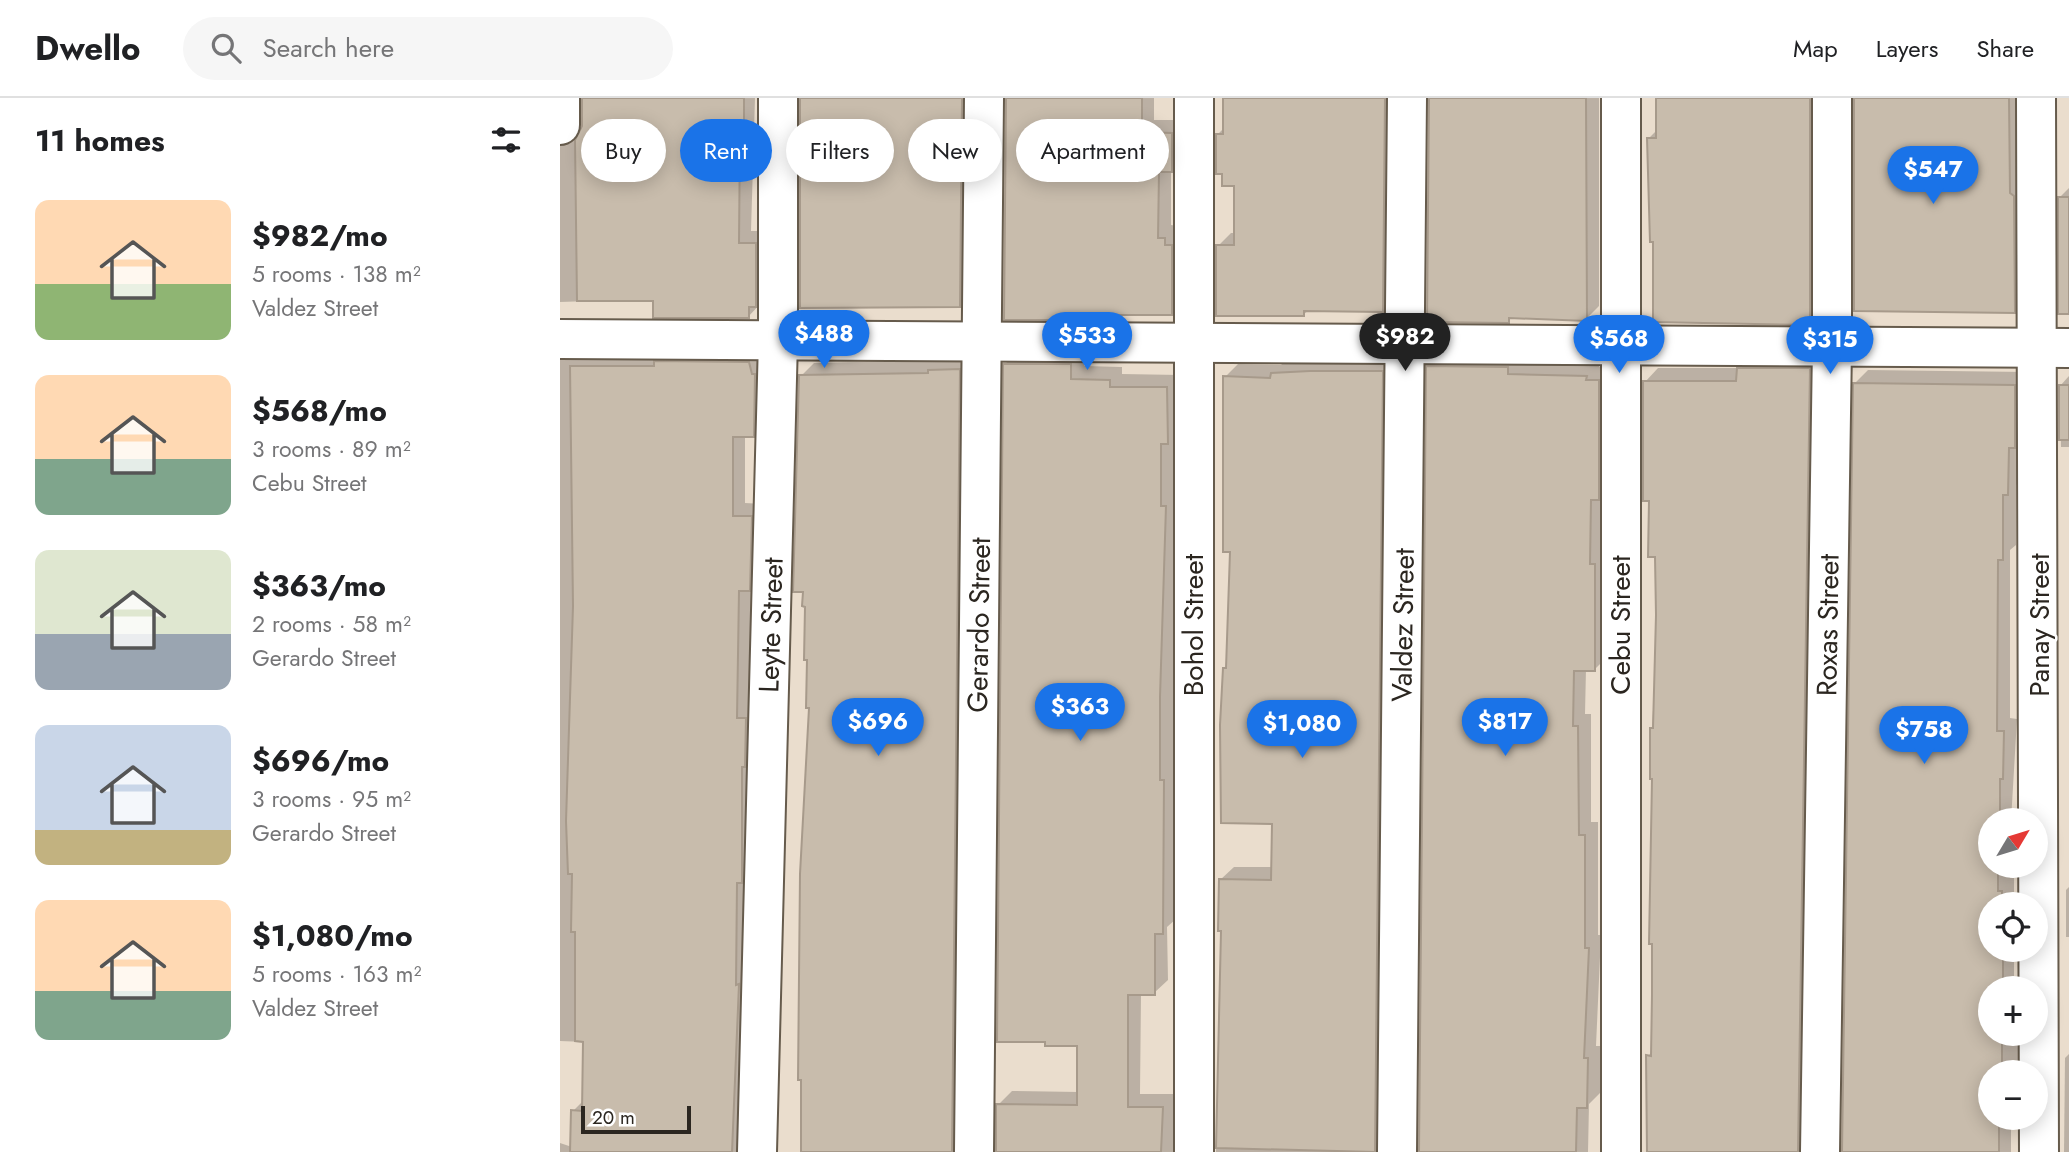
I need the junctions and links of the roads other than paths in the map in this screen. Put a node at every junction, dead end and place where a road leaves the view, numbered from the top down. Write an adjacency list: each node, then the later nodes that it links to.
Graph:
1 (560, 98): 9 (street)
2 (778, 98): 11 (street, Leyte Street)
3 (984, 98): 12 (street, Gerardo Street)
4 (1194, 98): 13 (street, Bohol Street)
5 (1407, 98): 14 (street, Valdez Street)
6 (1621, 98): 15 (street, Cebu Street)
7 (1832, 98): 16 (street, Roxas Street)
8 (2036, 98): 17 (street, Panay Street)
9 (560, 125)
10 (560, 339): 11 (street)
11 (778, 340): 12 (street); 18 (street, Leyte Street)
12 (982, 341): 13 (street); 19 (street, Gerardo Street)
13 (1193, 343): 14 (street); 20 (street, Bohol Street)
14 (1406, 344): 15 (street); 21 (street, Valdez Street)
15 (1620, 345): 16 (street); 22 (street, Cebu Street)
16 (1832, 346): 17 (street); 23 (street, Roxas Street)
17 (2054, 348): 24 (street, Panay Street)
18 (757, 1152)
19 (974, 1152)
20 (1194, 1152)
21 (1398, 1152)
22 (1621, 1152)
23 (1821, 1152)
24 (2039, 1152)

